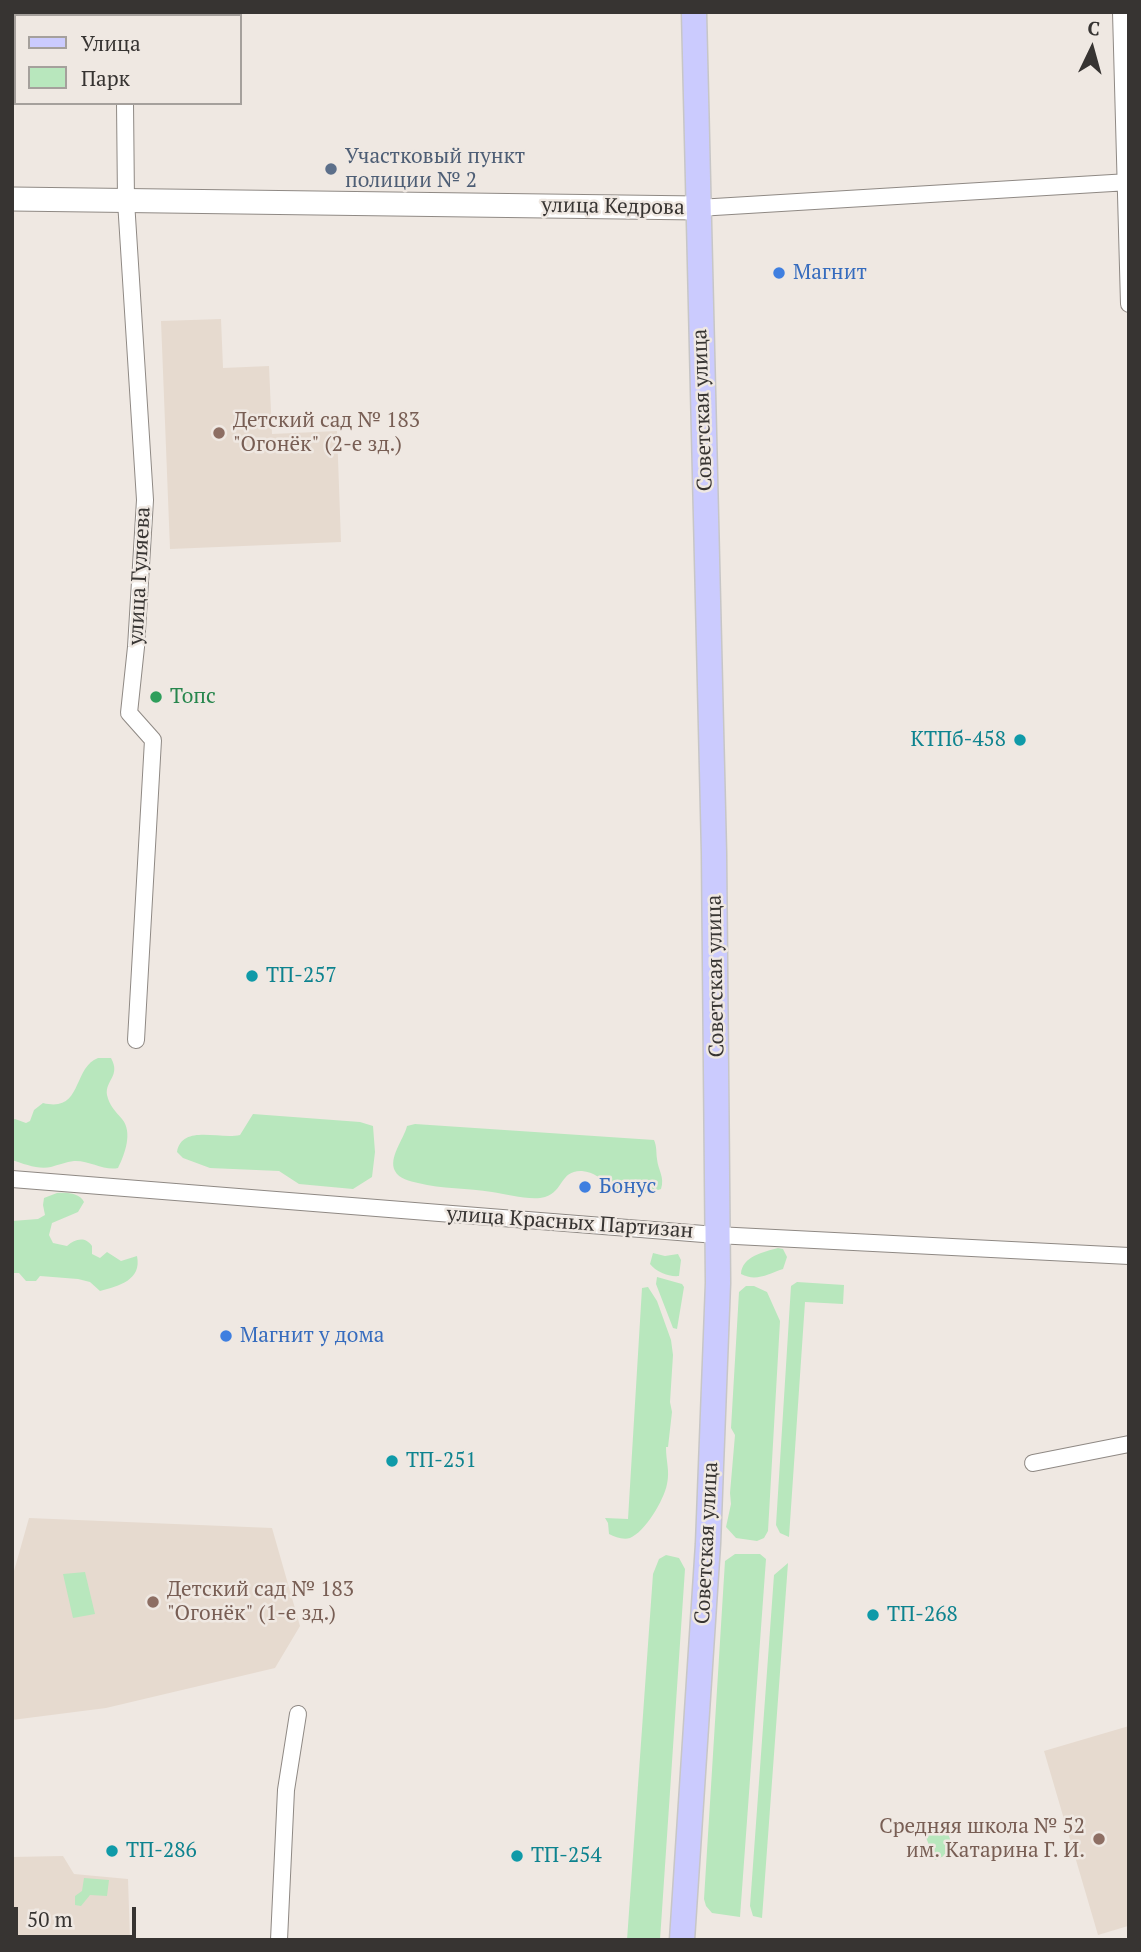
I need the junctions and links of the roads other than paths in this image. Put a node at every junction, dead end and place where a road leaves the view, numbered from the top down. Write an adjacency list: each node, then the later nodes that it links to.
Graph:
1 (694, 12): 7 (main road, Советская улица)
2 (1121, 12): 4 (street)
3 (125, 105): 6 (street, улица Гуляева)
4 (1128, 182): 7 (street, улица Кедрова); 8 (street)
5 (12, 199): 6 (main road, улица Кедрова)
6 (125, 201): 7 (main road, улица Кедрова); 9 (street, улица Гуляева)
7 (698, 208): 11 (main road, Советская улица)
8 (1129, 304)
9 (136, 1040)
10 (12, 1179): 11 (street, улица Красных Партизан)
11 (716, 1235): 12 (street, улица Красных Партизан); 17 (main road, Советская улица)
12 (1129, 1256)
13 (1129, 1444): 14 (street)
14 (1032, 1463)
15 (298, 1714): 16 (street)
16 (279, 1940)
17 (682, 1940)

